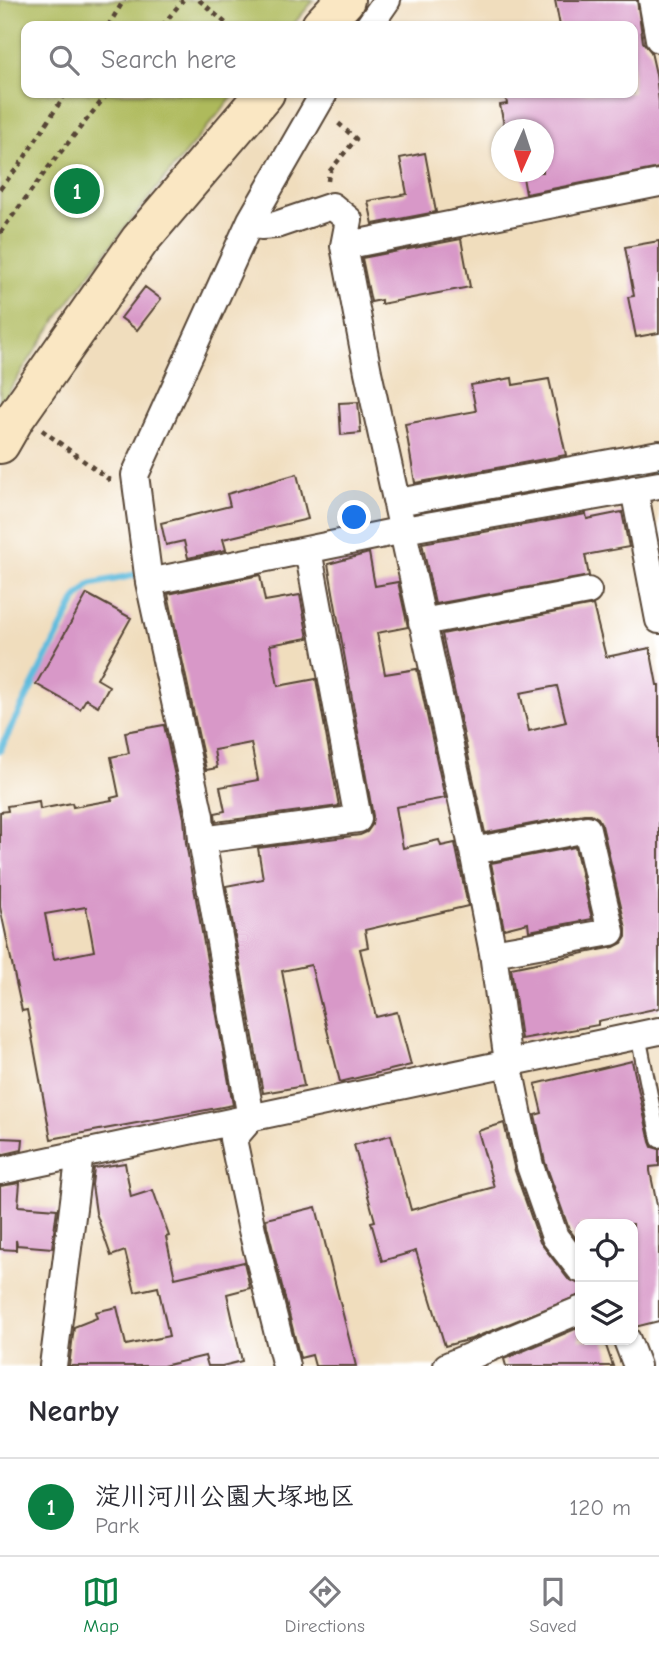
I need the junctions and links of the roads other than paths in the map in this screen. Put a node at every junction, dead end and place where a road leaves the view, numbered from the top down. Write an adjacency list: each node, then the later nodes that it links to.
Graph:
1 (345, 0): 4 (street)
2 (387, 0): 5 (street)
3 (652, 0): 6 (street)
4 (326, 21)
5 (372, 21)
6 (659, 39)
7 (261, 98): 12 (street)
8 (321, 98): 10 (street)
9 (659, 183): 11 (street)
10 (251, 220): 11 (street); 18 (street)
11 (344, 246): 15 (street)
12 (9, 428)
13 (659, 454): 15 (street)
14 (646, 487): 16 (street); 20 (street)
15 (398, 502): 16 (street)
16 (404, 530): 17 (street); 21 (street)
17 (308, 550): 18 (street); 22 (street)
18 (149, 582): 22 (street)
19 (588, 591): 21 (street)
20 (659, 620)
21 (422, 622): 23 (street)
22 (202, 840): 27 (street)
23 (473, 851): 24 (street); 24 (street)
24 (493, 953): 26 (street)
25 (649, 1033): 26 (street); 28 (lane)
26 (508, 1062): 27 (street); 31 (street)
27 (251, 1118): 29 (street); 35 (street)
28 (659, 1140)
29 (80, 1153): 30 (street); 34 (street)
30 (0, 1171)
31 (575, 1263)
32 (575, 1312): 36 (street)
33 (629, 1345): 37 (street)
34 (53, 1366)
35 (286, 1366)
36 (447, 1366)
37 (637, 1366)

